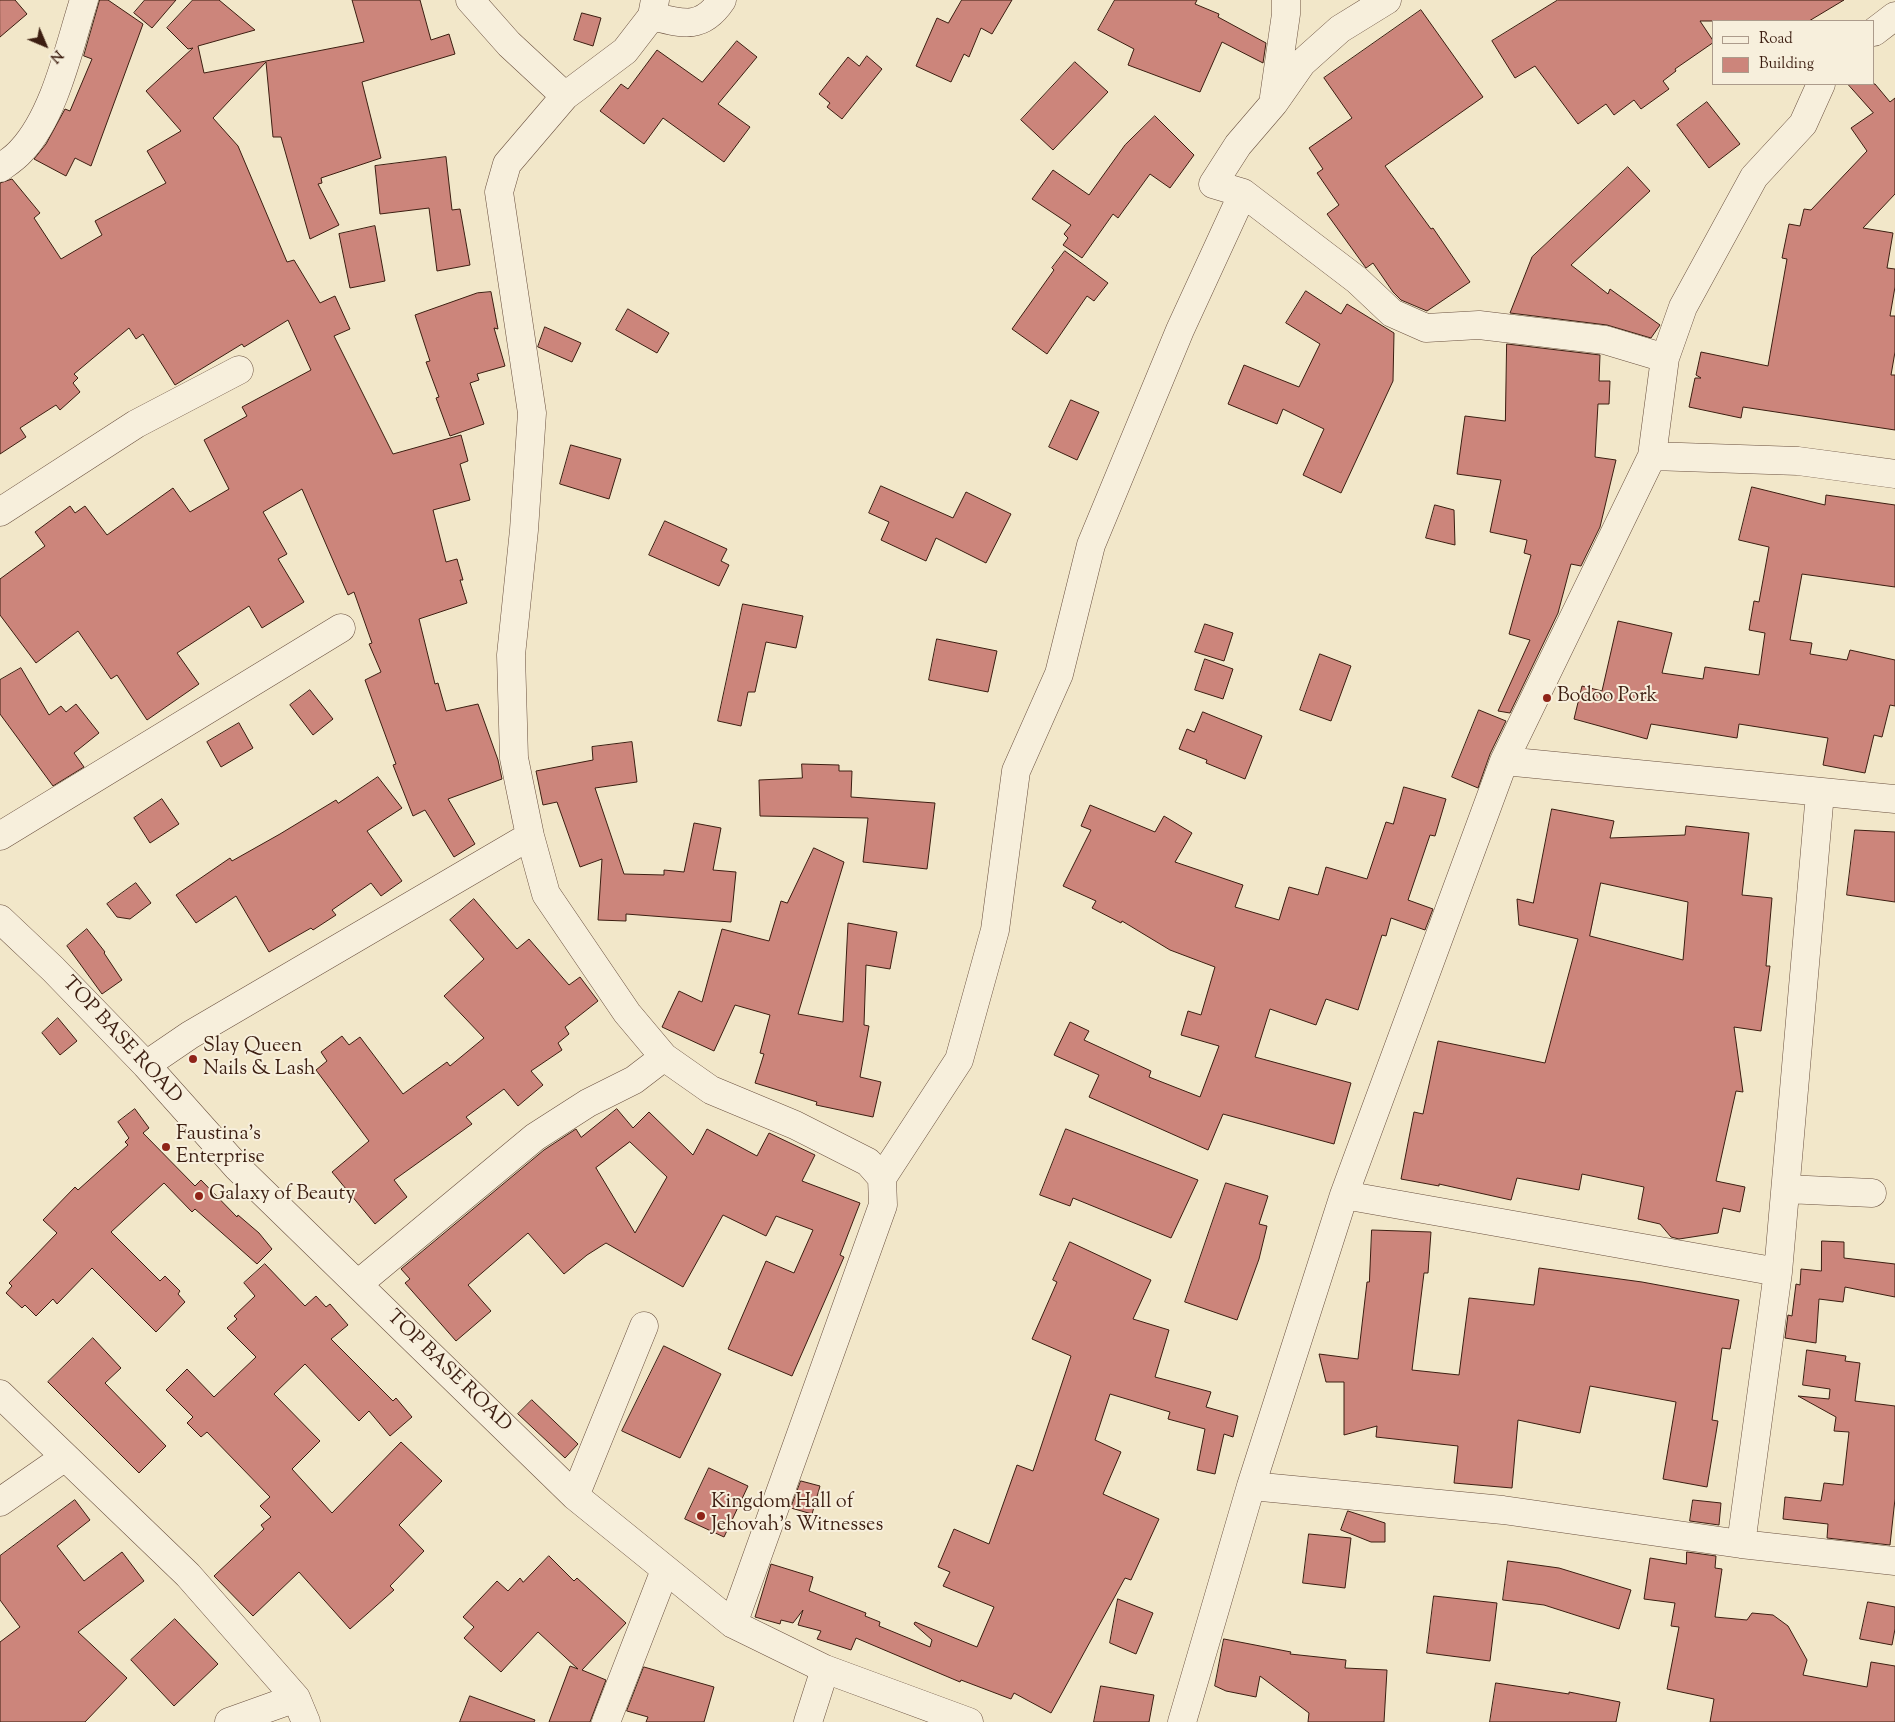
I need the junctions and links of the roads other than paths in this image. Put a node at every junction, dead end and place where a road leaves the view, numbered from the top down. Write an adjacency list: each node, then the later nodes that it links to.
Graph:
1 (84, 0): 12 (street)
2 (470, 0): 10 (street)
3 (722, 0): 6 (street)
4 (1286, 0): 11 (street)
5 (1387, 0): 11 (street)
6 (654, 8): 10 (street)
7 (1895, 16): 8 (street)
8 (1875, 31)
9 (1821, 85): 14 (street)
10 (565, 96): 24 (street)
11 (1274, 104): 13 (street)
12 (0, 168)
13 (1243, 193): 14 (street); 28 (street)
14 (1665, 358): 16 (street)
15 (239, 370): 18 (street)
16 (1652, 456): 17 (street); 20 (street)
17 (1895, 474)
18 (0, 512)
19 (341, 628): 23 (street)
20 (1504, 761): 21 (street); 31 (street)
21 (1820, 793): 22 (street); 29 (street)
22 (1895, 799)
23 (0, 836)
24 (530, 836): 26 (street); 27 (street)
25 (0, 919): 27 (street, TOP BASE ROAD)
26 (664, 1057): 28 (street); 33 (street)
27 (146, 1065): 33 (street, TOP BASE ROAD)
28 (882, 1178): 43 (street)
29 (1786, 1189): 30 (street); 32 (street)
30 (1872, 1192)
31 (1344, 1196): 32 (street); 37 (street)
32 (1778, 1272): 40 (street)
33 (358, 1284): 38 (street, TOP BASE ROAD)
34 (644, 1326): 38 (street)
35 (0, 1394): 36 (street)
36 (65, 1457): 39 (street); 45 (street)
37 (1251, 1486): 40 (street); 50 (street)
38 (575, 1496): 42 (street, TOP BASE ROAD)
39 (0, 1502)
40 (1741, 1544): 41 (street)
41 (1895, 1561)
42 (665, 1570): 43 (street, TOP BASE ROAD); 47 (street)
43 (734, 1624): 44 (street, TOP BASE ROAD)
44 (825, 1670): 48 (street); 49 (street, TOP BASE ROAD)
45 (301, 1710): 46 (street)
46 (229, 1722)
47 (606, 1722)
48 (808, 1722)
49 (969, 1722)
50 (1182, 1722)

